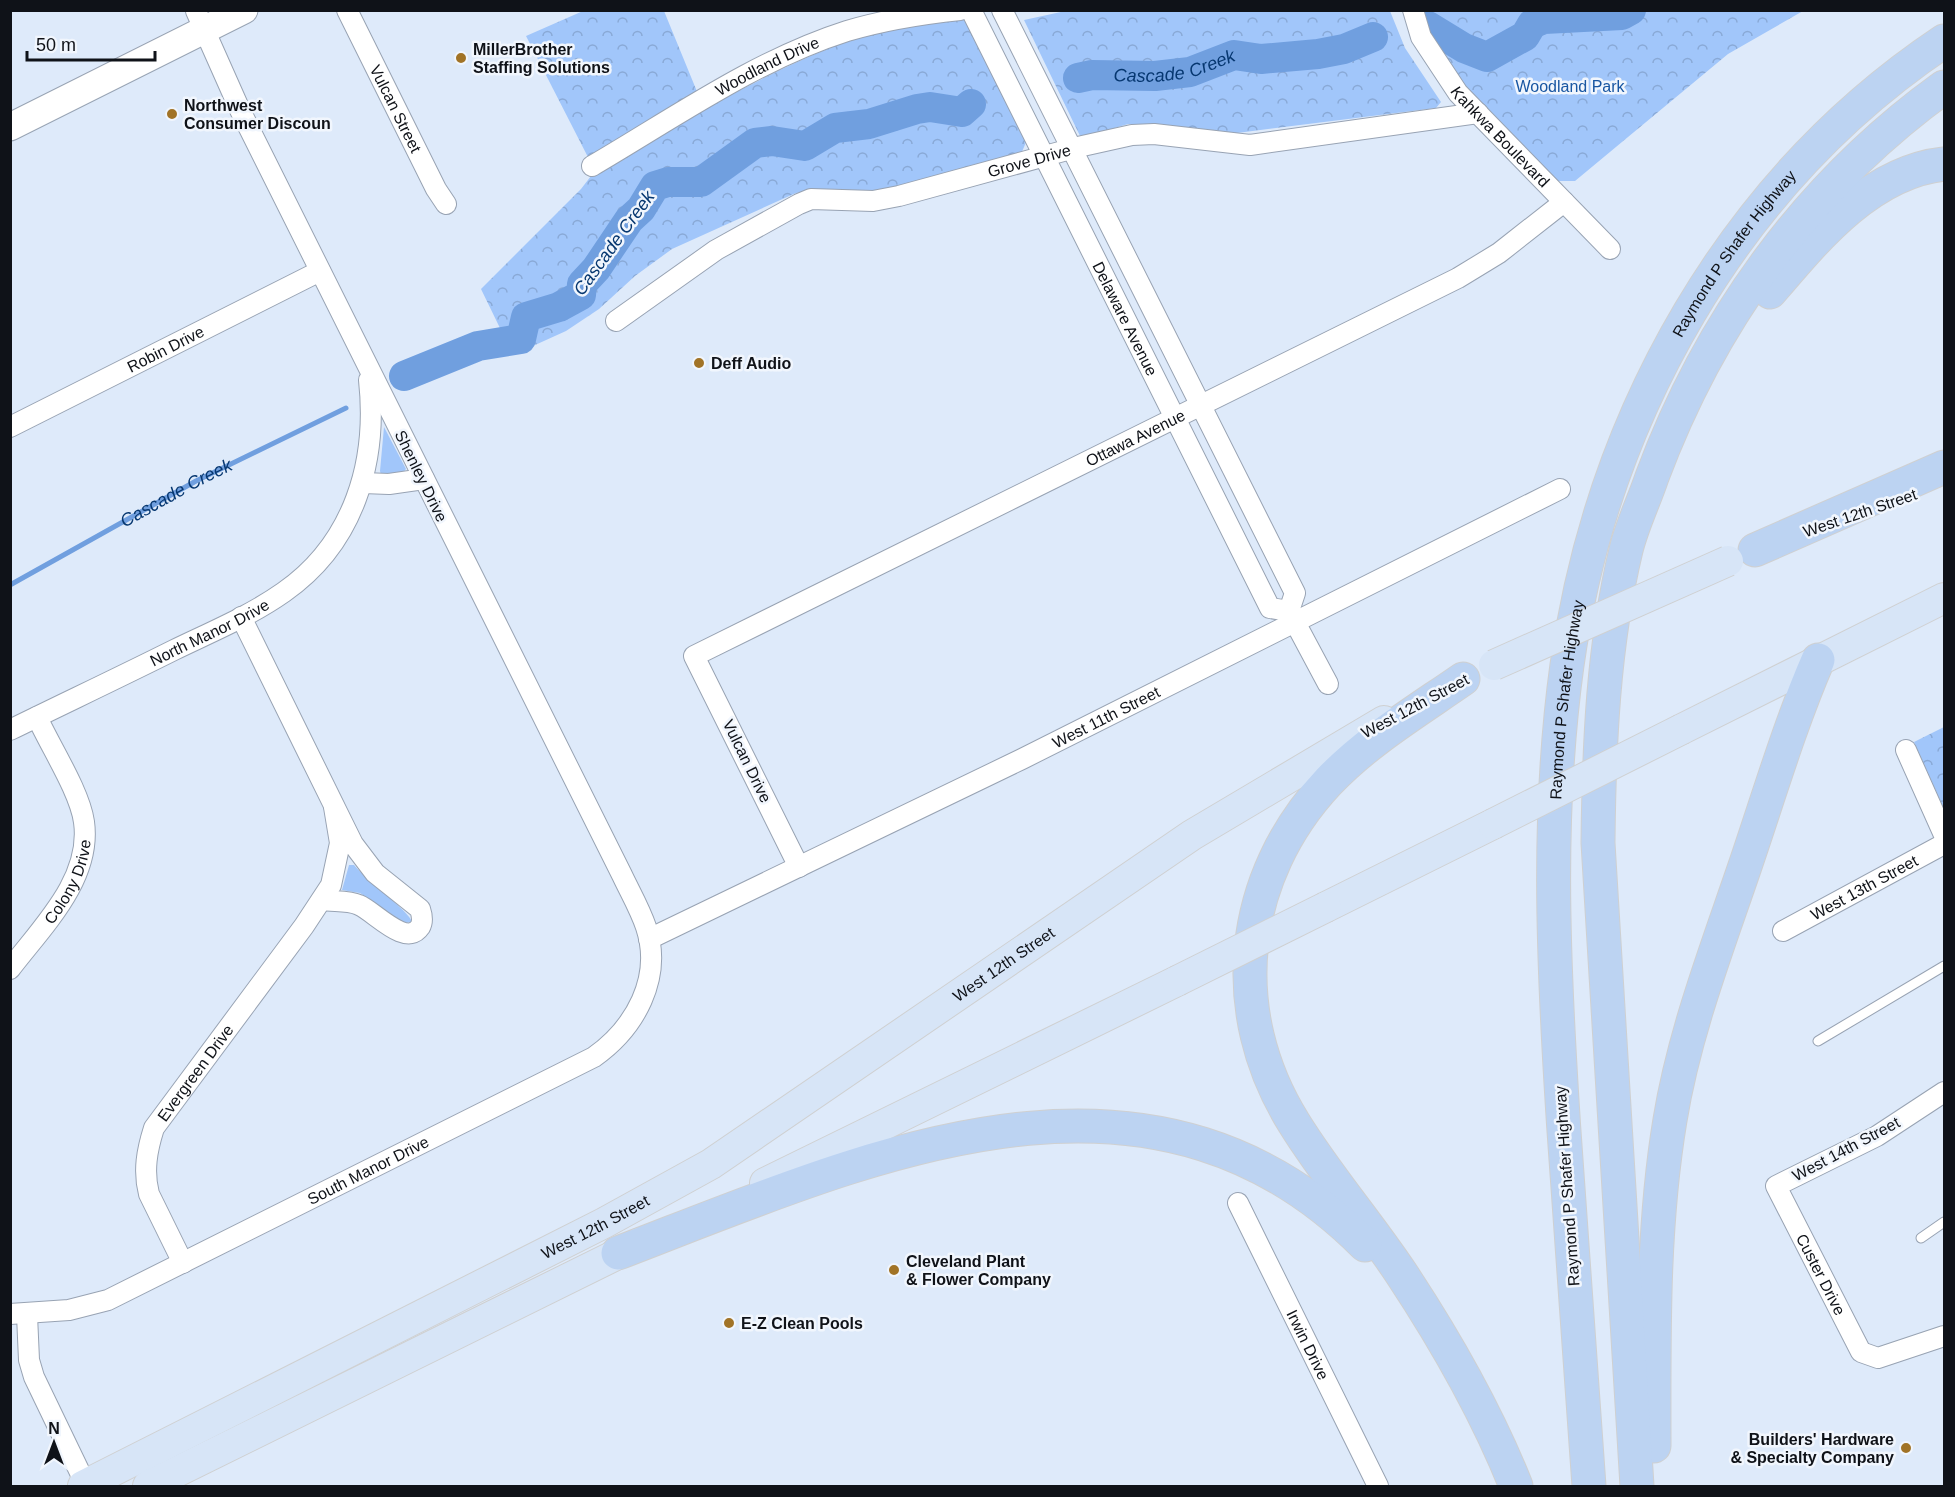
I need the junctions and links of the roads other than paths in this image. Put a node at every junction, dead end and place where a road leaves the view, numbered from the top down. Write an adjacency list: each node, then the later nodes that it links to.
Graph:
1 (244, 10): 7 (main road)
2 (347, 10): 17 (street, Vulcan Street)
3 (960, 10): 15 (street, Woodland Drive)
4 (971, 10): 13 (street, Delaware Avenue)
5 (1002, 10): 12 (street, Delaware Avenue)
6 (1413, 10): 10 (street, Kahkwa Boulevard)
7 (198, 16): 11 (main road); 19 (street, Shenley Drive)
8 (1944, 41): 66 (highway, Raymond P Shafer Highway)
9 (1944, 87): 30 (highway, Raymond P Shafer Highway)
10 (1478, 113): 12 (street, Grove Drive); 16 (street, Kahkwa Boulevard)
11 (10, 127)
12 (1073, 148): 13 (street, Grove Drive); 22 (street, Delaware Avenue)
13 (1044, 156): 20 (street, Grove Drive); 23 (street, Delaware Avenue)
14 (1944, 164): 30 (highway)
15 (592, 166)
16 (1564, 202): 18 (street, Kahkwa Boulevard); 22 (street, Ottawa Avenue)
17 (446, 204)
18 (1610, 249)
19 (321, 271): 21 (street, Shenley Drive); 24 (street, Robin Drive)
20 (616, 321)
21 (367, 368): 26 (street, Shenley Drive); 27 (street, North Manor Drive)
22 (1200, 405): 23 (street, Ottawa Avenue); 33 (street, Delaware Avenue)
23 (1173, 418): 33 (street, Delaware Avenue); 35 (street, Ottawa Avenue)
24 (10, 427)
25 (1944, 467): 31 (highway)
26 (424, 479): 27 (street); 48 (street, Shenley Drive)
27 (363, 483): 34 (street, North Manor Drive)
28 (1944, 485): 31 (main road, West 12th Street)
29 (1560, 489): 33 (street, West 11th Street)
30 (1642, 507): 67 (highway, Raymond P Shafer Highway)
31 (1741, 555): 37 (main road, West 12th Street, bridge)
32 (1944, 598): 36 (main road, West 12th Street)
33 (1292, 616): 38 (street, Delaware Avenue); 45 (street, West 11th Street)
34 (241, 617): 39 (street, North Manor Drive); 42 (street, Evergreen Drive)
35 (694, 656): 45 (street, Vulcan Drive)
36 (1818, 660): 57 (main road, West 12th Street, bridge); 68 (highway)
37 (1463, 679): 61 (highway); 62 (main road, West 12th Street)
38 (1328, 684)
39 (37, 717): 40 (street, North Manor Drive); 50 (street, Colony Drive)
40 (10, 730)
41 (1906, 750): 43 (street)
42 (334, 807): 46 (street, Evergreen Drive); 46 (street, Evergreen Drive)
43 (1944, 836)
44 (1944, 844): 47 (street, West 13th Street)
45 (799, 867): 48 (street, West 11th Street)
46 (322, 900): 58 (street, Evergreen Drive)
47 (1783, 931)
48 (649, 939): 58 (street, South Manor Drive)
49 (1944, 966): 51 (lane)
50 (10, 969)
51 (1818, 1041)
52 (1944, 1092): 53 (street, West 14th Street)
53 (1776, 1186): 60 (street, Custer Drive)
54 (1239, 1203): 64 (street, Irwin Drive)
55 (1944, 1222): 56 (lane)
56 (1921, 1238)
57 (618, 1253): 61 (highway); 63 (main road, West 12th Street)
58 (183, 1263): 59 (street, South Manor Drive)
59 (19, 1314): 62 (street)
60 (1944, 1336)
61 (1450, 1352): 65 (highway)
62 (84, 1486)
63 (148, 1486)
64 (1378, 1486)
65 (1516, 1486)
66 (1589, 1486)
67 (1637, 1486)
68 (1654, 1486)

